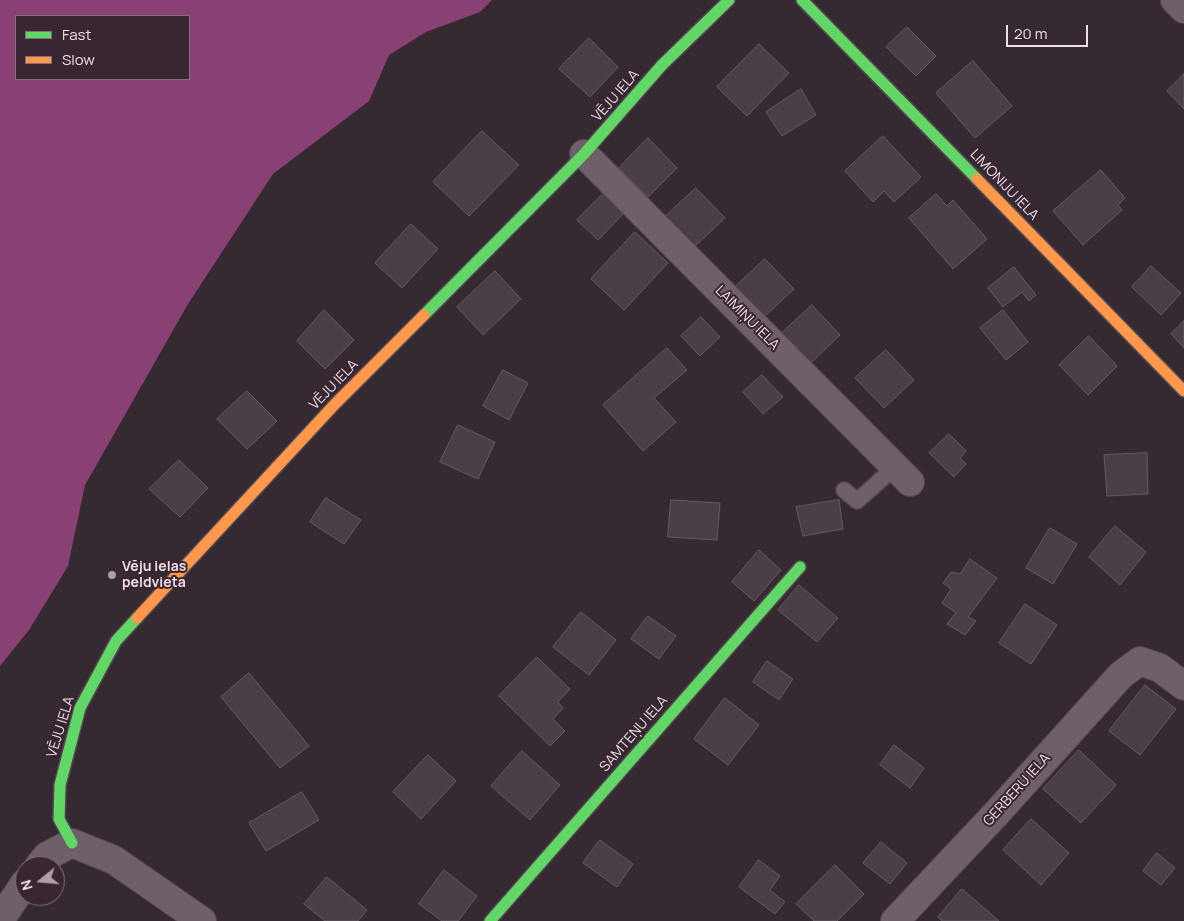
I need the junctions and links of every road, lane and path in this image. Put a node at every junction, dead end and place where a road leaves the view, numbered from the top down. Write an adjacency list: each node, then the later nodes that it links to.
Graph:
1 (729, 0): 5 (street, VĒJU IELA)
2 (802, 0): 6 (street, LIMONIJU IELA)
3 (1175, 0): 4 (street)
4 (1184, 9)
5 (584, 154): 7 (street, LAIMIŅU IELA); 11 (street, VĒJU IELA)
6 (1184, 391)
7 (902, 475): 8 (lane)
8 (844, 490)
9 (800, 567): 16 (street, SAMTEŅU IELA)
10 (1184, 686): 17 (street, GERBERU IELA)
11 (72, 842): 12 (street); 15 (street)
12 (47, 856)
13 (15, 898): 14 (street)
14 (0, 920)
15 (202, 921)
16 (490, 921)
17 (895, 921)

